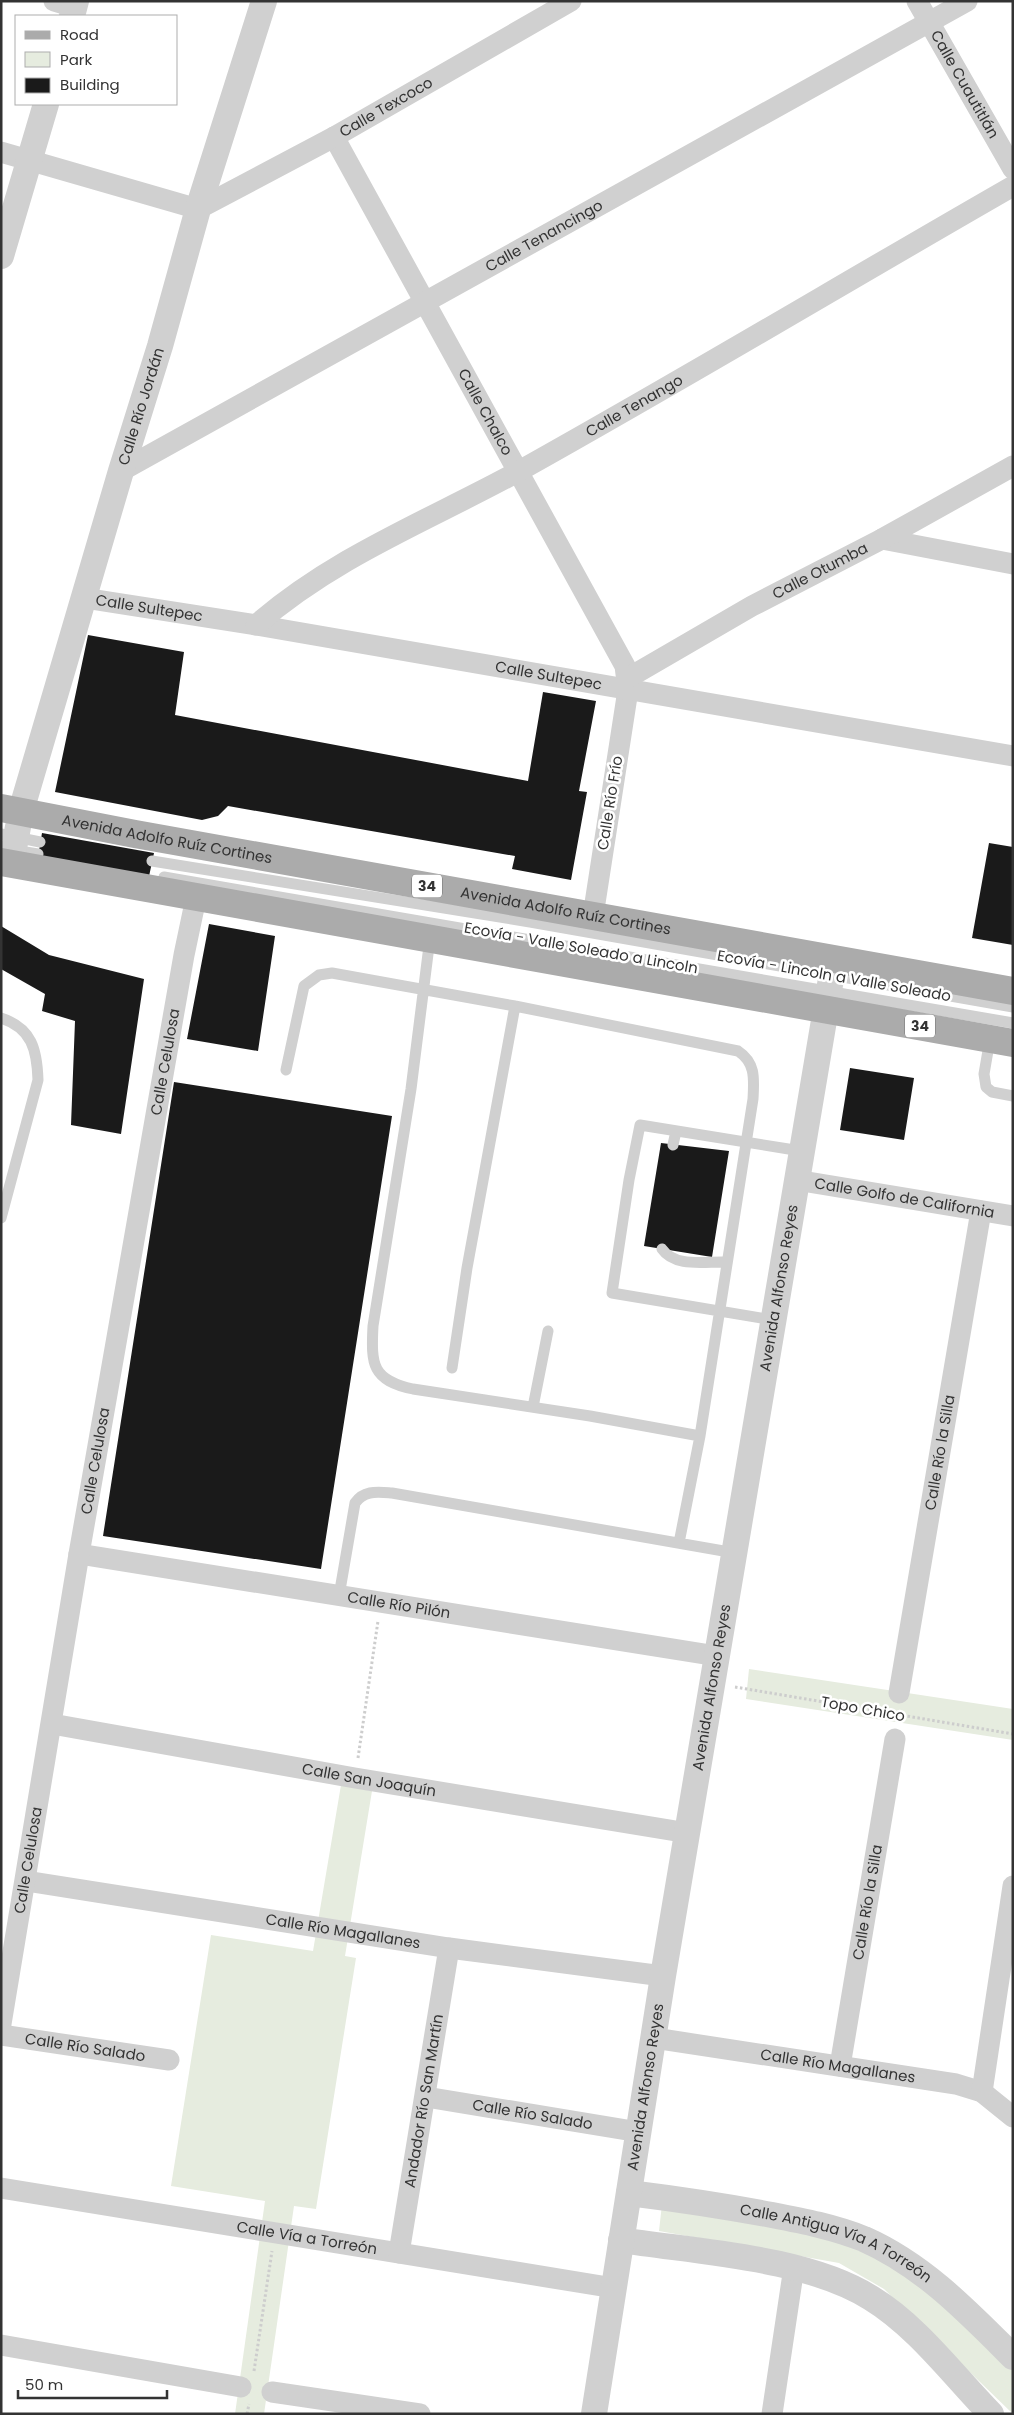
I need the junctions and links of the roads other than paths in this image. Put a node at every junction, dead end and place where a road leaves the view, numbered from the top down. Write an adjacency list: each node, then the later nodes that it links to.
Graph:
1 (264, 1): 12 (street, Calle Río Jordán)
2 (571, 1): 7 (street, Calle Texcoco)
3 (917, 1): 5 (street, Calle Cuautitlán)
4 (967, 1): 5 (street, Calle Tenancingo)
5 (929, 23): 10 (street, Calle Cuautitlán); 14 (street, Calle Tenancingo)
6 (46, 105): 9 (street)
7 (334, 137): 12 (street, Calle Texcoco); 14 (street, Calle Chalco)
8 (1, 152): 9 (street)
9 (29, 160): 12 (street); 13 (street)
10 (1013, 169)
11 (1013, 186): 17 (street, Calle Tenango)
12 (198, 209): 16 (street, Calle Río Jordán)
13 (1, 256)
14 (423, 302): 16 (street, Calle Tenancingo); 17 (street, Calle Chalco)
15 (1013, 466): 18 (street, Calle Otumba)
16 (121, 471): 20 (street, Calle Río Jordán)
17 (519, 471): 21 (street, Calle Tenango); 22 (street, Calle Chalco)
18 (882, 539): 19 (street); 22 (street, Calle Otumba)
19 (1013, 564)
20 (84, 598): 21 (street, Calle Sultepec); 24 (street, Calle Río Jordán)
21 (256, 625): 22 (street, Calle Sultepec)
22 (628, 684): 23 (street, Calle Sultepec); 28 (street, Calle Río Frío)
23 (1013, 756)
24 (14, 841): 27 (main road, Avenida Adolfo Ruíz Cortines / 34); 28 (main road, Avenida Adolfo Ruíz Cortines / 34)
25 (152, 861): 30 (lane, Ecovía - Lincoln a Valle Soleado)
26 (150, 875): 30 (lane, Ecovía - Valle Soleado a Lincoln)
27 (196, 898): 29 (main road, Avenida Adolfo Ruíz Cortines / 34); 58 (street, Calle Celulosa)
28 (593, 916): 30 (main road, Avenida Adolfo Ruíz Cortines / 34)
29 (430, 938): 30 (main road, Avenida Adolfo Ruíz Cortines / 34); 31 (lane)
30 (830, 985): 32 (main road, Avenida Adolfo Ruíz Cortines / 34); 34 (lane, Ecovía - Lincoln a Valle Soleado); 36 (lane, Ecovía - Valle Soleado a Lincoln); 37 (main road, Avenida Adolfo Ruíz Cortines / 34); 43 (street, Avenida Alfonso Reyes)
31 (422, 990): 33 (lane); 38 (lane); 54 (lane)
32 (1013, 992)
33 (515, 1006): 41 (lane); 53 (lane)
34 (1013, 1007)
35 (1, 1018): 47 (lane)
36 (1013, 1023)
37 (1001, 1041): 39 (lane)
38 (286, 1070)
39 (1013, 1096)
40 (676, 1131): 41 (lane); 42 (lane); 50 (lane)
41 (745, 1142): 43 (lane); 49 (lane)
42 (673, 1145)
43 (801, 1152): 44 (street, Avenida Alfonso Reyes)
44 (796, 1180): 45 (street, Calle Golfo de California); 51 (street, Avenida Alfonso Reyes)
45 (981, 1211): 46 (street, Calle Golfo de California); 61 (street, Calle Río la Silla)
46 (1013, 1216)
47 (1, 1218)
48 (662, 1249): 49 (lane)
49 (727, 1262): 50 (lane)
50 (719, 1310): 51 (lane); 55 (lane)
51 (773, 1320): 57 (street, Avenida Alfonso Reyes)
52 (548, 1331): 54 (lane)
53 (452, 1368)
54 (533, 1407): 55 (lane)
55 (700, 1436): 56 (lane)
56 (679, 1543): 57 (lane); 59 (lane)
57 (735, 1553): 60 (street, Avenida Alfonso Reyes)
58 (79, 1554): 59 (street, Calle Río Pilón); 62 (street, Calle Celulosa)
59 (339, 1596): 60 (street, Calle Río Pilón)
60 (717, 1656): 64 (street, Avenida Alfonso Reyes)
61 (899, 1693)
62 (52, 1724): 64 (street, Calle San Joaquín); 65 (street, Calle Celulosa)
63 (895, 1738): 73 (street, Calle Río la Silla)
64 (688, 1833): 68 (street, Avenida Alfonso Reyes)
65 (26, 1881): 67 (street, Calle Río Magallanes); 69 (street, Calle Celulosa)
66 (1013, 1886): 74 (street)
67 (449, 1948): 68 (street, Calle Río Magallanes); 75 (street, Andador Río San Martín)
68 (663, 1976): 71 (street, Avenida Alfonso Reyes)
69 (1, 2024)
70 (1, 2035): 72 (street, Calle Río Salado)
71 (654, 2038): 73 (street, Calle Río Magallanes); 77 (street, Avenida Alfonso Reyes)
72 (168, 2060)
73 (840, 2066): 74 (street, Calle Río Magallanes)
74 (982, 2092): 76 (street, Calle Río Magallanes)
75 (426, 2097): 77 (street, Calle Río Salado); 81 (street, Andador Río San Martín)
76 (1013, 2117)
77 (639, 2132): 79 (street, Avenida Alfonso Reyes)
78 (1, 2188): 81 (street, Calle Vía a Torreón)
79 (629, 2193): 80 (street, Avenida Alfonso Reyes); 85 (street, Calle Antigua Vía A Torreón)
80 (621, 2240): 82 (street); 83 (street, Avenida Alfonso Reyes)
81 (399, 2253): 83 (street, Calle Vía a Torreón)
82 (794, 2267): 90 (street); 91 (street)
83 (614, 2288): 89 (street, Avenida Alfonso Reyes)
84 (1, 2345): 86 (street)
85 (1013, 2356)
86 (248, 2388)
87 (272, 2392): 88 (street)
88 (420, 2414)
89 (594, 2414)
90 (772, 2414)
91 (991, 2414)

